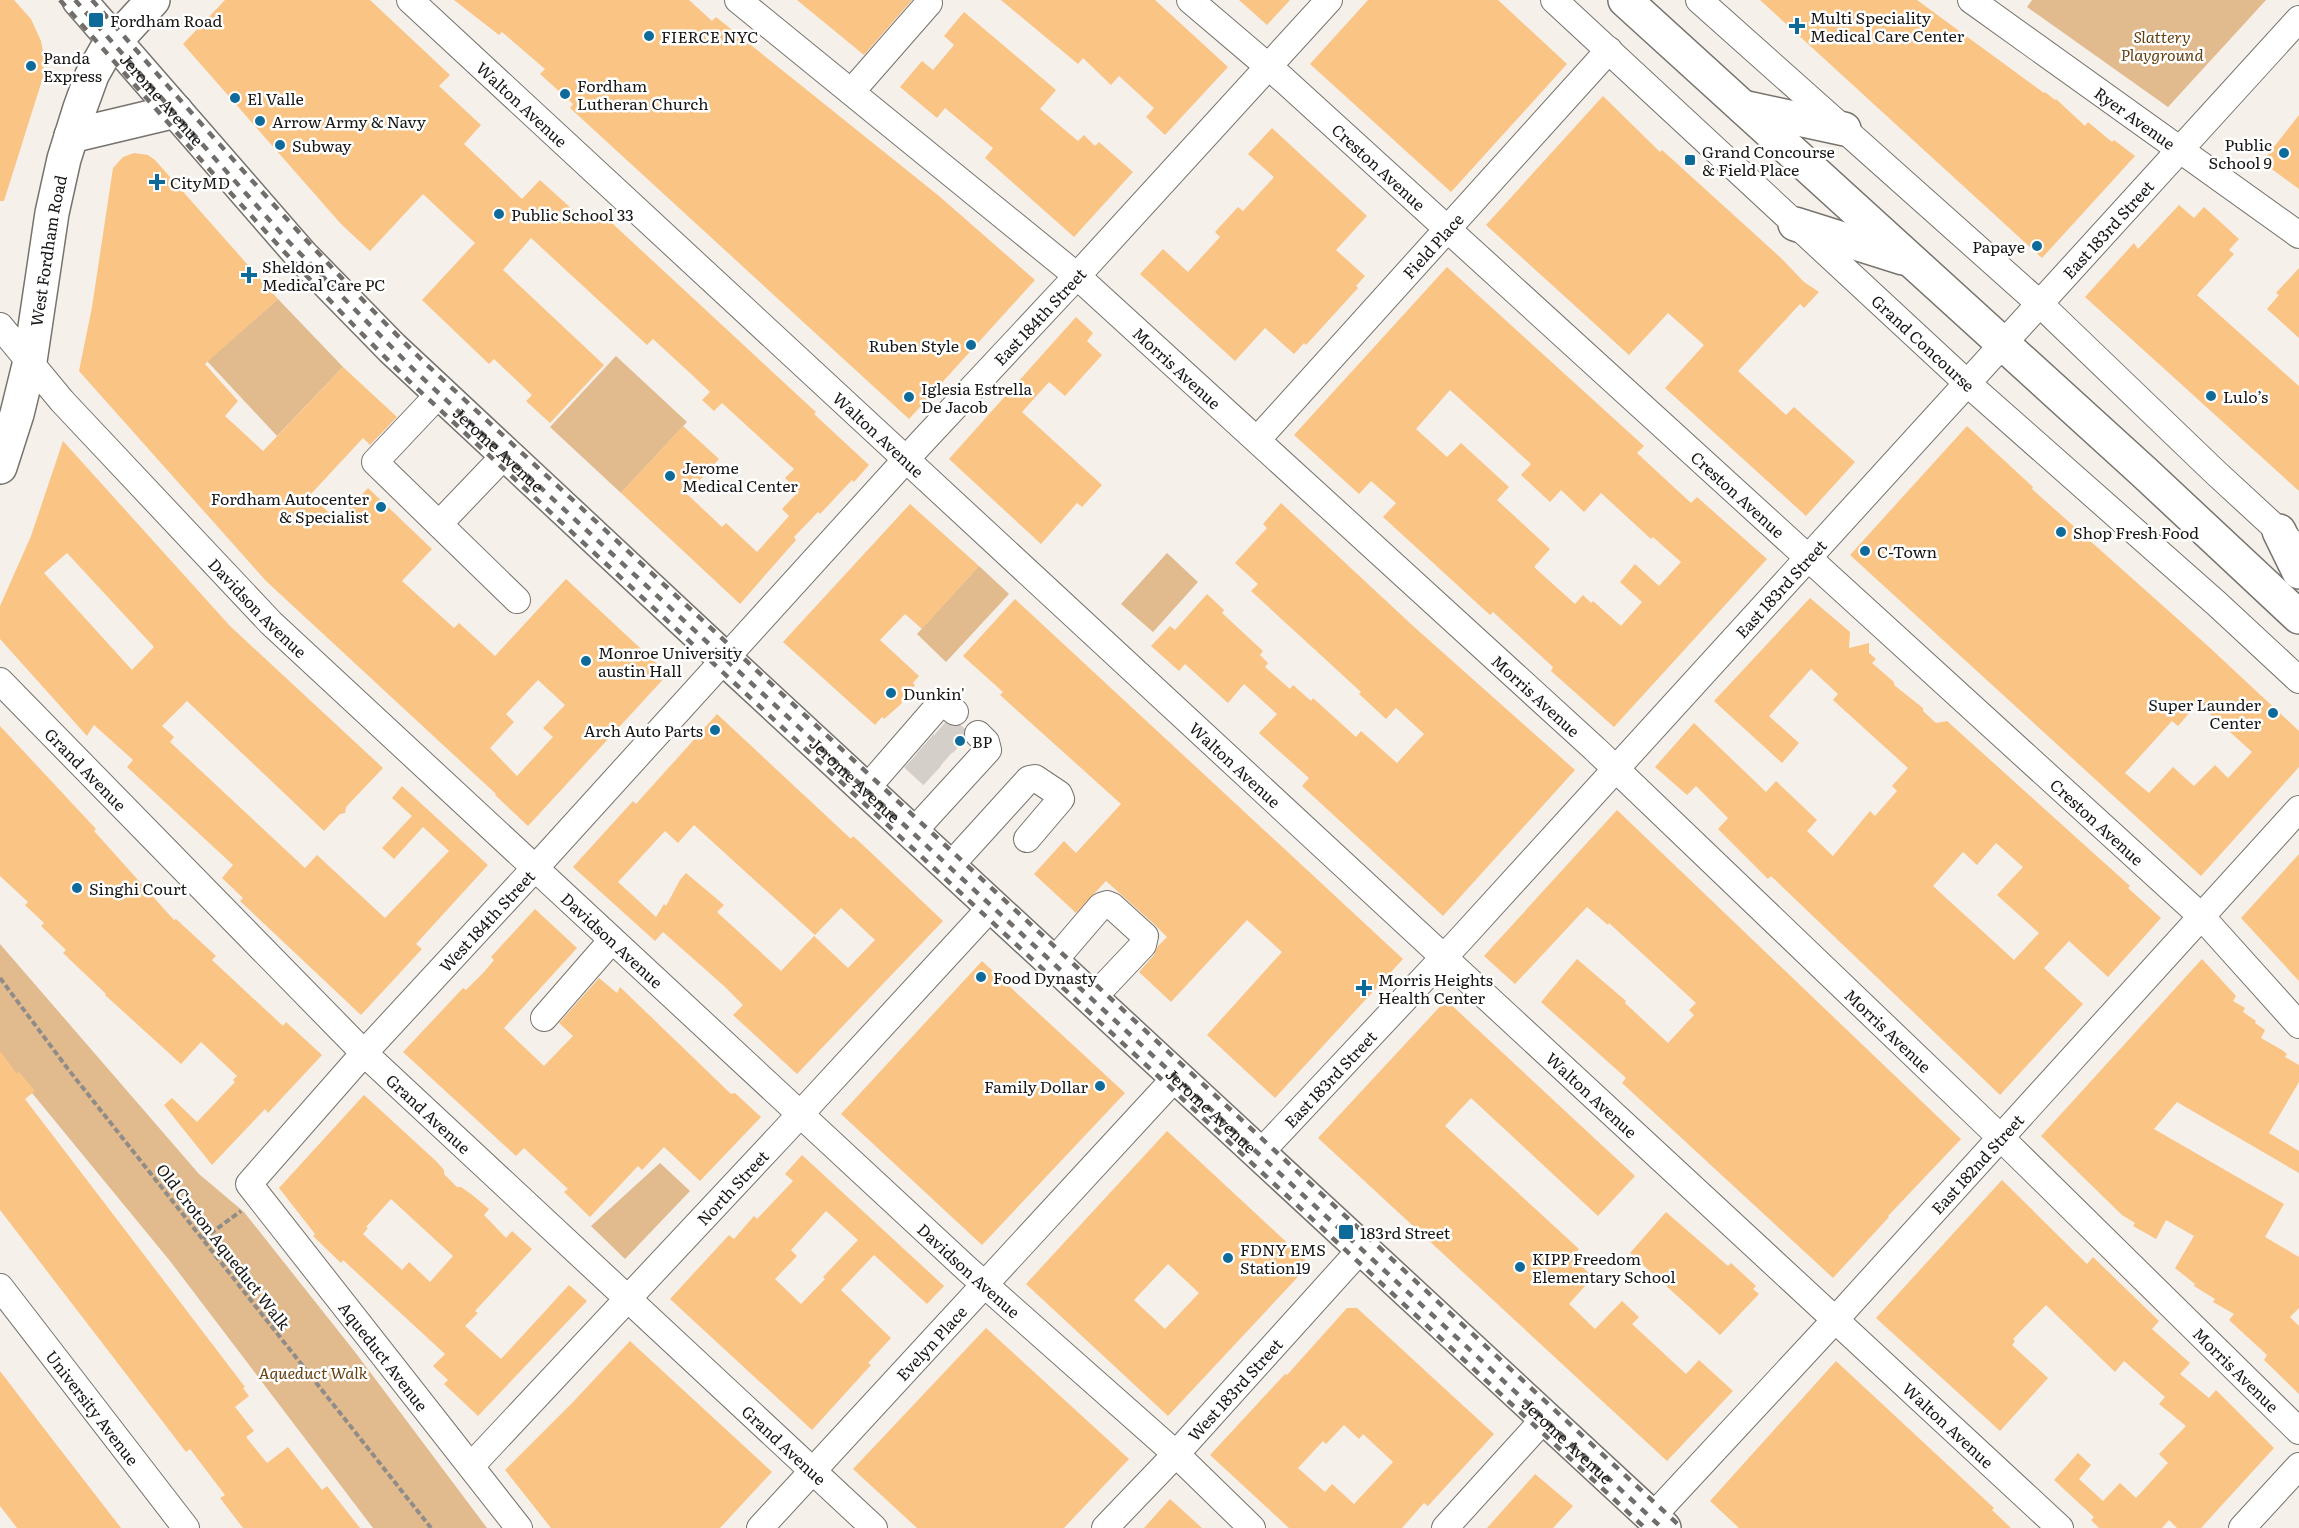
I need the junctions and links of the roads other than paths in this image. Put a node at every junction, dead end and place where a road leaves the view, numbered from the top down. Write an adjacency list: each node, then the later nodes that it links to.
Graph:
1 (79, 0): 13 (main road, Jerome Avenue)
2 (153, 0): 13 (main road, West Fordham Road)
3 (410, 0): 35 (street, Walton Avenue)
4 (738, 0): 16 (street, Morris Avenue)
5 (1190, 0): 15 (street, Creston Avenue)
6 (1329, 0): 15 (street, East 184th Street)
7 (1554, 0): 14 (street, Grand Concourse)
8 (1625, 0): 17 (main road)
9 (1699, 0): 19 (street)
10 (1971, 0): 21 (street, Ryer Avenue)
11 (929, 3): 16 (street)
12 (2299, 19): 21 (street, East 183rd Street)
13 (114, 41): 18 (main road, Jerome Avenue); 20 (main road, West Fordham Road)
14 (1609, 50): 22 (street, Grand Concourse); 23 (street, Field Place)
15 (1268, 66): 23 (street, Creston Avenue); 26 (street, East 184th Street)
16 (852, 92): 26 (street, Morris Avenue)
17 (1742, 106): 19 (main road); 25 (main road)
18 (176, 111): 20 (main road); 32 (main road, Jerome Avenue)
19 (1844, 129): 27 (street)
20 (71, 136): 30 (main road, West Fordham Road)
21 (2180, 150): 24 (street, Ryer Avenue); 27 (street, East 183rd Street)
22 (1795, 224): 25 (main road); 31 (street, Grand Concourse)
23 (1447, 229): 33 (street, Field Place); 39 (street, Creston Avenue)
24 (2299, 236)
25 (1913, 262): 29 (main road)
26 (1077, 276): 33 (street, Morris Avenue); 35 (street, East 184th Street)
27 (2040, 304): 29 (street, East 183rd Street); 38 (street)
28 (0, 326): 30 (street, Davidson Avenue)
29 (2003, 344): 31 (street, East 183rd Street); 42 (main road)
30 (30, 361): 36 (main road, West Fordham Road); 54 (street, Davidson Avenue)
31 (1967, 383): 39 (street, East 183rd Street); 44 (street, Grand Concourse)
32 (440, 393): 34 (main road, Jerome Avenue); 37 (street)
33 (1257, 440): 48 (street, Morris Avenue)
34 (506, 454): 37 (street); 43 (main road, Jerome Avenue)
35 (906, 461): 43 (street, East 184th Street); 58 (street, Walton Avenue)
36 (0, 467)
37 (439, 524): 41 (street)
38 (2289, 540): 40 (main road)
39 (1809, 557): 48 (street, East 183rd Street); 56 (street, Creston Avenue)
40 (2299, 572)
41 (517, 600)
42 (2299, 616)
43 (725, 659): 49 (main road, Jerome Avenue); 54 (street, West 184th Street)
44 (2299, 680)
45 (0, 681): 63 (street, Grand Avenue)
46 (926, 734): 49 (street)
47 (960, 765): 51 (street)
48 (1616, 769): 58 (street, East 183rd Street); 66 (street, Morris Avenue)
49 (866, 789): 51 (main road, Jerome Avenue)
50 (2299, 809): 56 (street, East 182nd Street)
51 (913, 832): 53 (main road, Jerome Avenue)
52 (1027, 839): 53 (street)
53 (950, 866): 55 (main road, Jerome Avenue)
54 (535, 869): 57 (street, Davidson Avenue); 63 (street, West 184th Street)
55 (992, 906): 59 (main road, Jerome Avenue); 65 (street, North Street)
56 (2201, 916): 62 (street, Creston Avenue); 66 (street, East 182nd Street)
57 (612, 940): 61 (street); 65 (street, Davidson Avenue)
58 (1444, 957): 67 (street, East 183rd Street); 73 (street, Walton Avenue)
59 (1053, 962): 60 (main road, Jerome Avenue); 60 (street)
60 (1092, 999): 64 (main road, Jerome Avenue)
61 (544, 1018)
62 (2299, 1025)
63 (364, 1053): 68 (street, West 184th Street); 72 (street, Grand Avenue)
64 (1176, 1077): 67 (main road, Jerome Avenue); 70 (street, Evelyn Place)
65 (800, 1115): 70 (street, Davidson Avenue); 72 (street, North Street)
66 (2001, 1138): 73 (street, East 182nd Street); 75 (street, Morris Avenue)
67 (1260, 1153): 69 (main road, Jerome Avenue)
68 (249, 1184): 77 (street, Aqueduct Avenue)
69 (1362, 1248): 74 (main road, Jerome Avenue); 76 (street, West 183rd Street)
70 (985, 1286): 76 (street, Davidson Avenue); 79 (street, Evelyn Place)
71 (0, 1287): 81 (street, University Avenue)
72 (628, 1299): 77 (street, North Street); 79 (street, Grand Avenue)
73 (1835, 1320): 80 (street, East 182nd Street); 88 (street, Walton Avenue)
74 (1545, 1418): 80 (main road, Jerome Avenue); 87 (street)
75 (2299, 1431)
76 (1176, 1454): 85 (street, West 183rd Street); 86 (street, Davidson Avenue)
77 (471, 1466): 82 (street, Aqueduct Avenue)
78 (2299, 1466): 89 (street)
79 (812, 1470): 83 (street, Evelyn Place); 84 (street, Grand Avenue)
80 (1658, 1523)
81 (186, 1528)
82 (519, 1528)
83 (760, 1528)
84 (874, 1528)
85 (1105, 1528)
86 (1252, 1528)
87 (1445, 1528)
88 (2060, 1528)
89 (2242, 1528)

